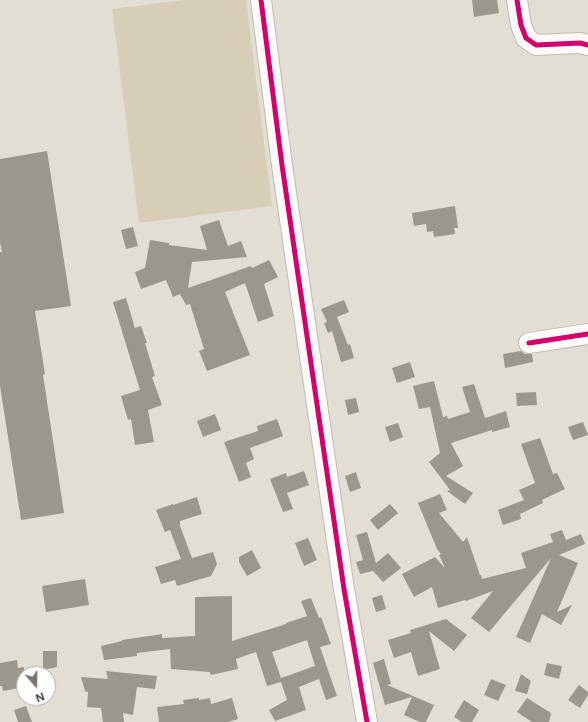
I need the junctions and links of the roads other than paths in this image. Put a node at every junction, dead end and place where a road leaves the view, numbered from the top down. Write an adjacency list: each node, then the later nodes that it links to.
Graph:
1 (261, 0): 6 (street)
2 (517, 0): 3 (street)
3 (588, 45)
4 (588, 334): 5 (street)
5 (529, 343)
6 (367, 722)

